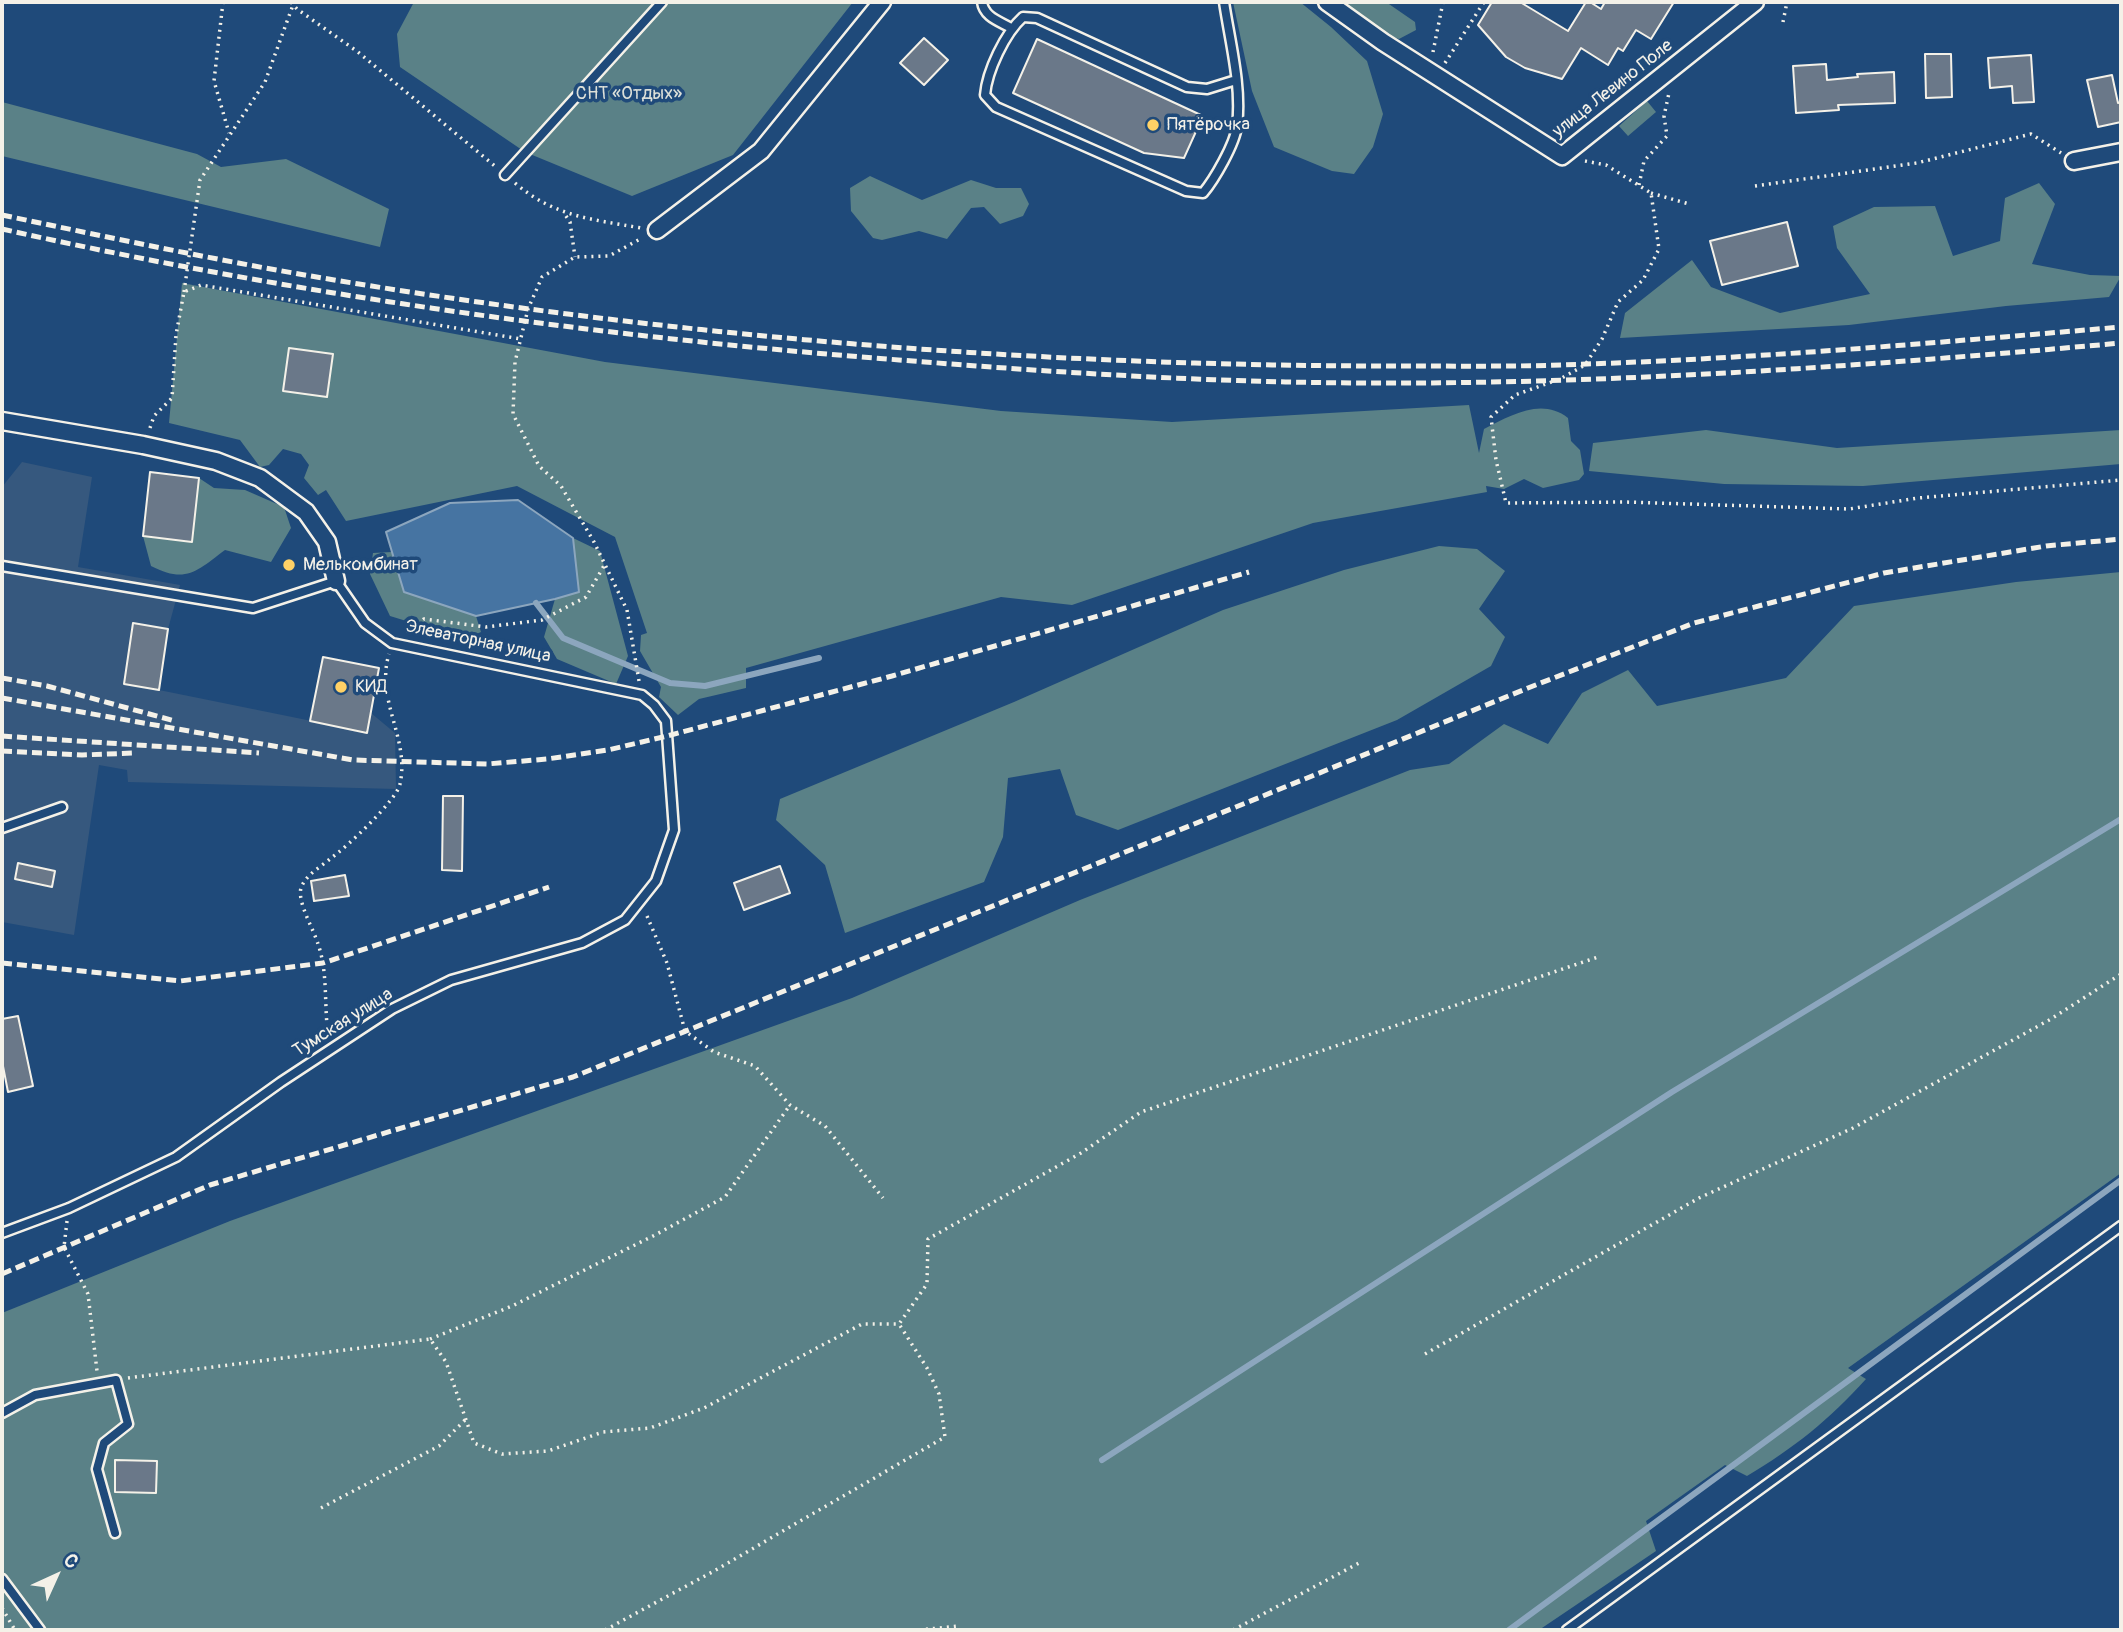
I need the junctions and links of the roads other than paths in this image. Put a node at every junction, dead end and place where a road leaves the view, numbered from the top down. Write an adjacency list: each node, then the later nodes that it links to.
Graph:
1 (662, 2): 11 (lane)
2 (882, 2): 12 (street)
3 (982, 2): 7 (lane)
4 (1224, 2): 8 (lane)
5 (1327, 2): 6 (street, улица Левино Поле)
6 (1755, 2)
7 (1011, 28): 8 (lane); 8 (lane)
8 (1236, 80)
9 (2121, 152): 10 (street)
10 (2074, 161)
11 (505, 175)
12 (656, 230)
13 (2, 421): 15 (street, Элеваторная улица)
14 (2, 566): 15 (lane)
15 (336, 581): 18 (lane, Элеваторная улица)
16 (62, 807): 17 (lane)
17 (2, 828)
18 (674, 830): 20 (lane, Тумская улица)
19 (2121, 1226): 25 (lane)
20 (2, 1233)
21 (2, 1413): 22 (lane)
22 (115, 1533)
23 (2, 1579): 24 (lane)
24 (40, 1630)
25 (1567, 1630)

